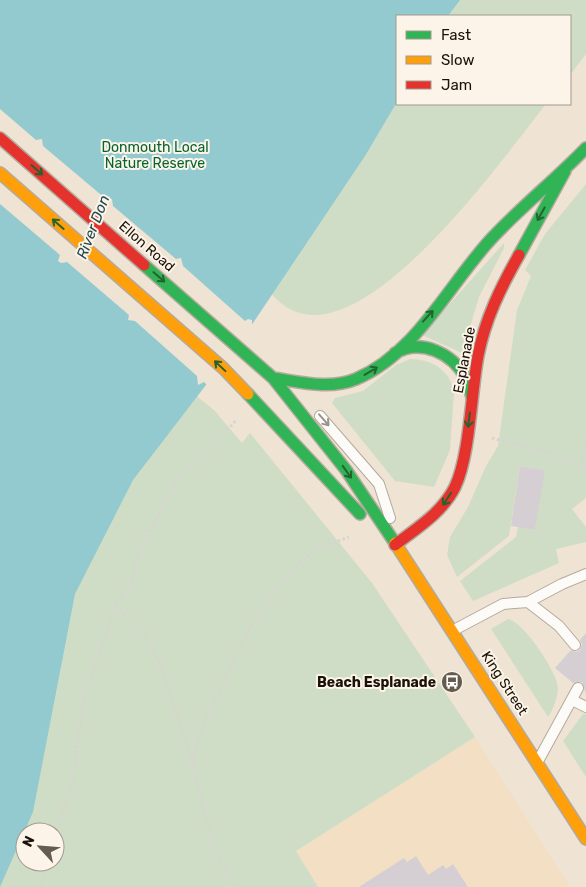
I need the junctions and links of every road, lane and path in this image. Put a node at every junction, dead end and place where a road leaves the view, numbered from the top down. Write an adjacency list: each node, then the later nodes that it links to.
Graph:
1 (0, 138): 6 (main road, Ellon Road, one-way to 6)
2 (586, 148): 3 (main road, Esplanade)
3 (565, 172): 5 (main road, Esplanade, one-way to 3); 8 (main road, Esplanade, one-way to 8)
4 (0, 173): 9 (main road, one-way to 4)
5 (396, 353): 6 (main road, Esplanade, one-way to 5); 8 (main road)
6 (273, 378): 7 (lane); 15 (main road, King Street, one-way to 15)
7 (302, 395)
8 (472, 397): 11 (main road, Esplanade, one-way to 11)
9 (254, 400): 14 (main road, King Street); 18 (path)
10 (315, 410): 15 (lane, one-way to 15)
11 (467, 431): 13 (path); 15 (main road, Esplanade, one-way to 15)
12 (586, 441): 13 (path)
13 (586, 470)
14 (374, 529): 15 (main road, King Street); 25 (path)
15 (395, 545): 19 (main road, King Street)
16 (586, 574): 17 (lane)
17 (528, 602): 19 (lane); 20 (lane)
18 (116, 606): 25 (path); 26 (path)
19 (453, 630): 24 (main road, King Street)
20 (575, 645)
21 (578, 688): 22 (lane)
22 (572, 700): 23 (lane); 24 (lane)
23 (586, 708)
24 (538, 762): 27 (main road, King Street)
25 (194, 769): 30 (path)
26 (59, 822)
27 (586, 839)
28 (44, 872): 29 (path)
29 (41, 887)
30 (233, 887)

